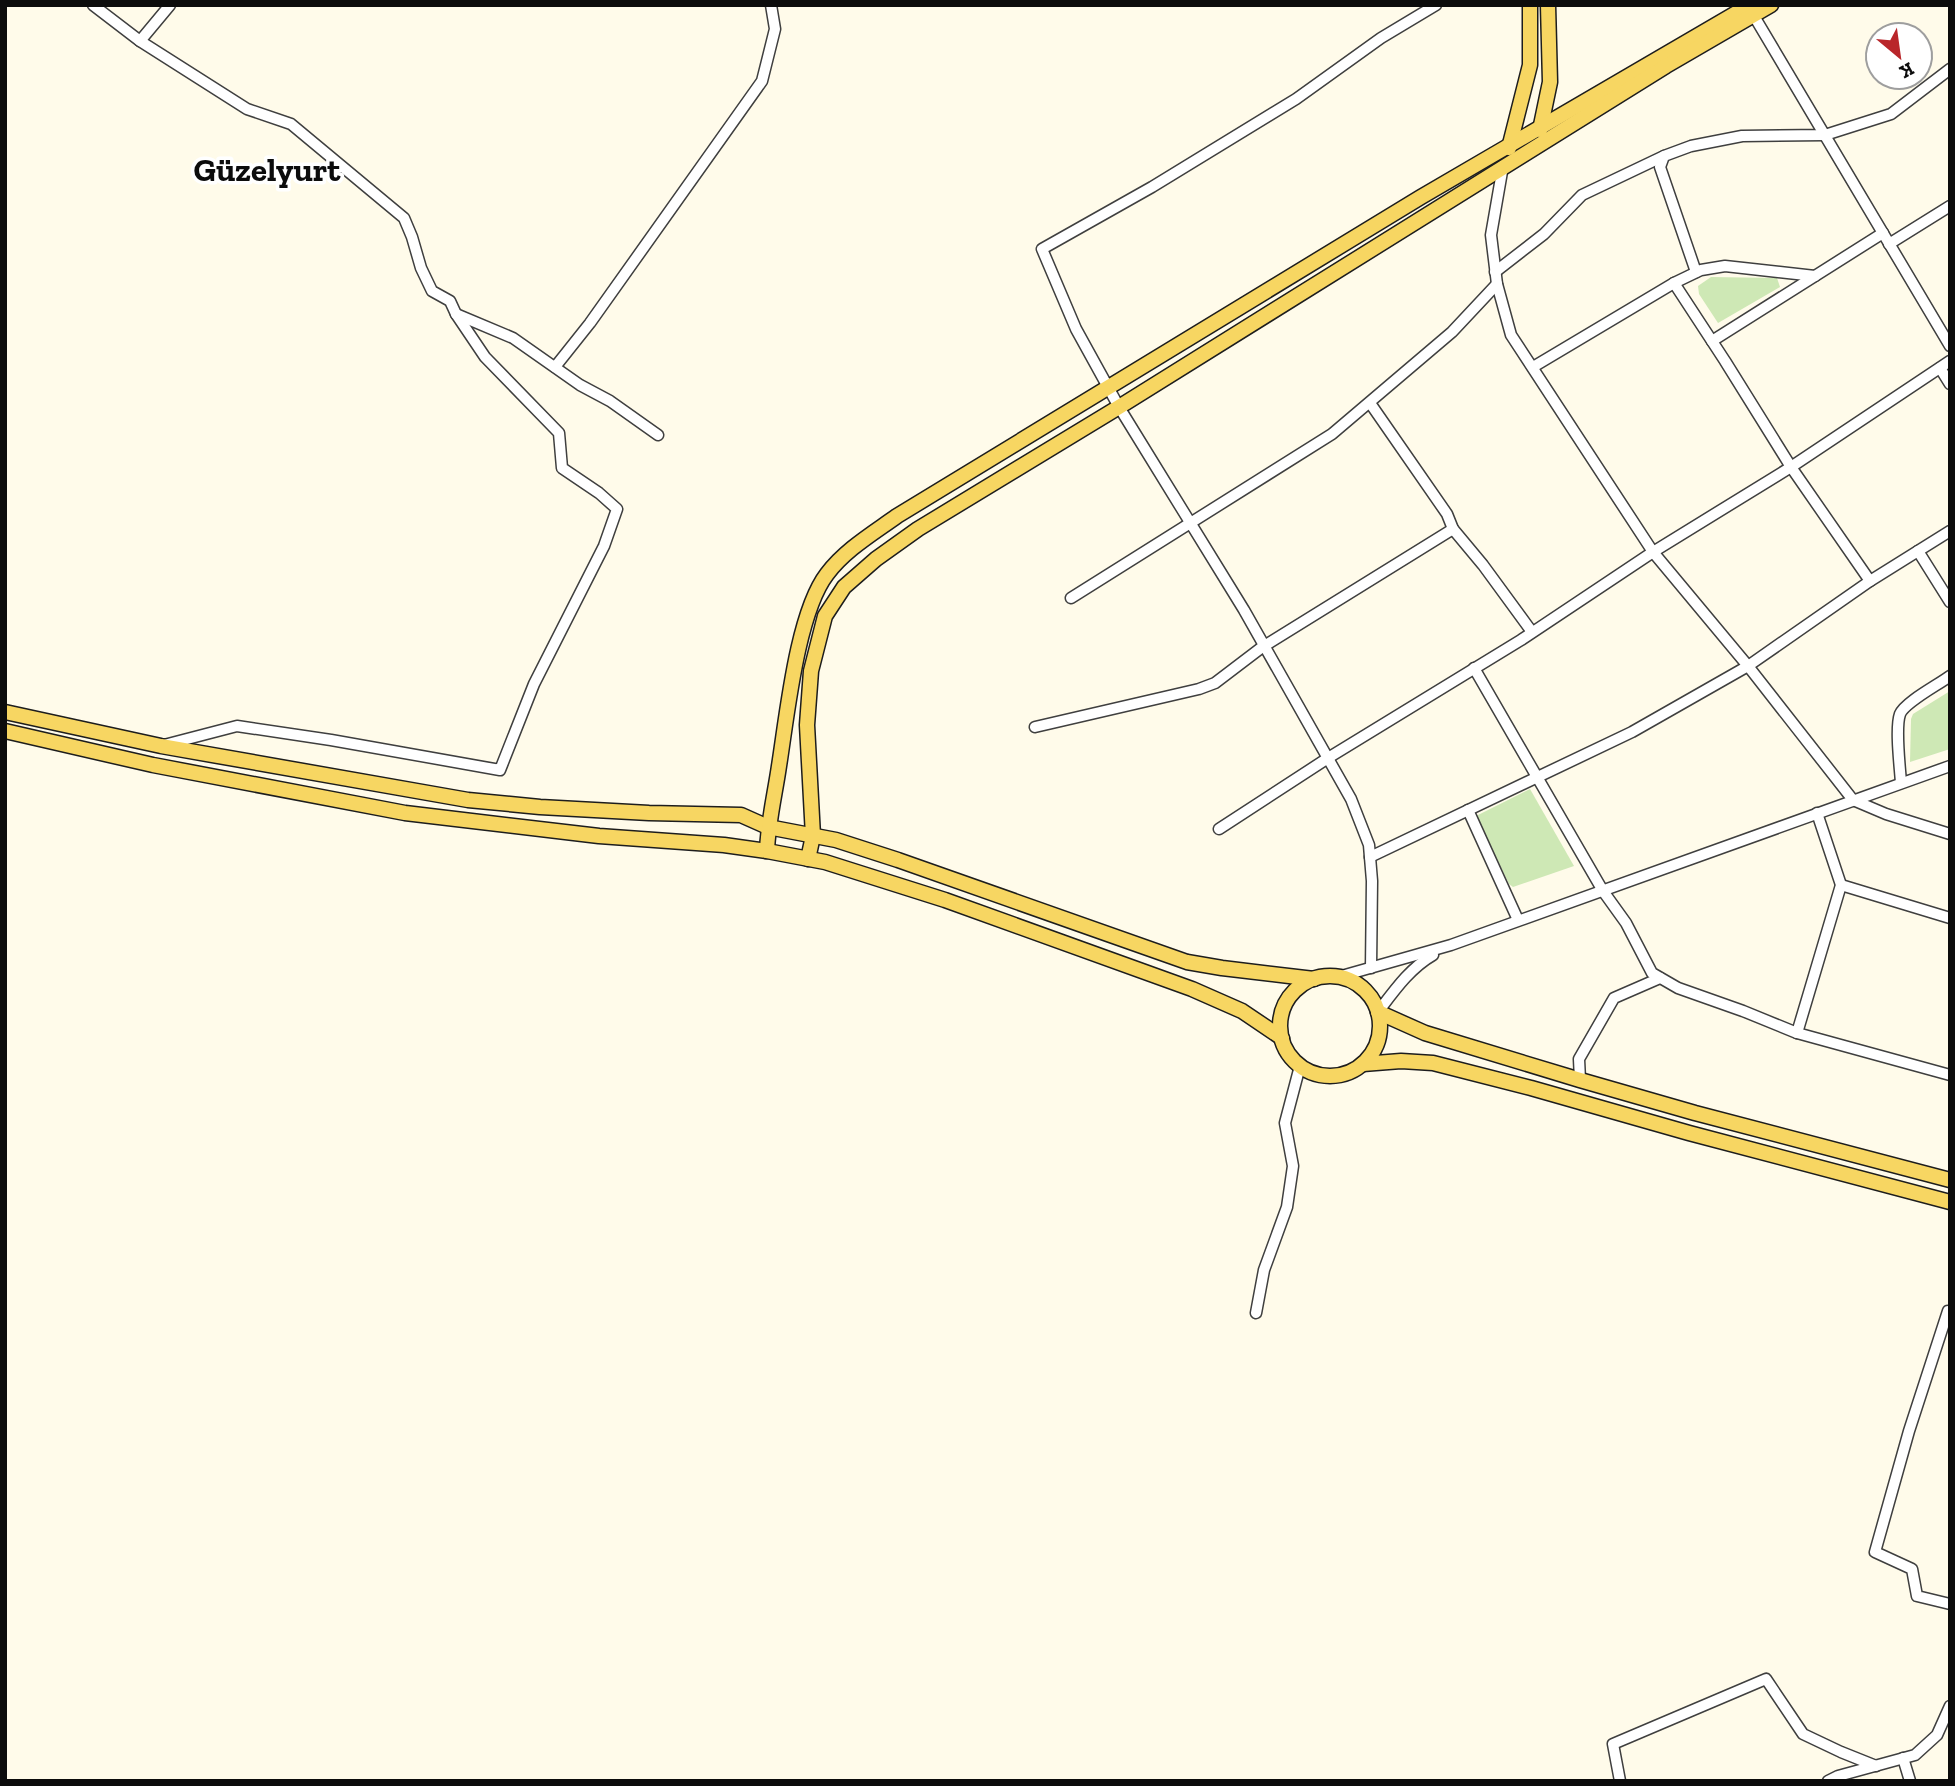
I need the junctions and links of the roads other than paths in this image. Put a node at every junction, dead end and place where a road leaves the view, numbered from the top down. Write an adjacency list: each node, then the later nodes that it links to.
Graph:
1 (93, 5): 9 (street)
2 (170, 5): 9 (street)
3 (772, 5): 28 (street)
4 (1436, 5): 32 (street)
5 (1530, 5): 13 (main road)
6 (1548, 5): 11 (main road)
7 (1771, 5): 8 (main road)
8 (1750, 8): 11 (main road); 12 (street); 14 (main road)
9 (140, 41): 24 (street)
10 (1950, 69): 12 (street)
11 (1542, 127): 13 (main road); 14 (main road)
12 (1825, 135): 15 (street); 18 (street)
13 (1511, 145): 16 (main road); 32 (main road)
14 (1529, 150): 16 (main road)
15 (1664, 156): 20 (street); 22 (street)
16 (1503, 166): 22 (street); 34 (main road)
17 (1950, 206): 19 (street)
18 (1883, 233): 19 (street); 21 (street)
19 (1889, 244): 26 (street)
20 (1696, 272): 21 (street); 23 (street)
21 (1815, 276): 25 (street)
22 (1496, 278): 29 (street); 33 (street)
23 (1674, 283): 25 (street); 29 (street)
24 (456, 314): 28 (street); 53 (street)
25 (1712, 341): 36 (street)
26 (1950, 346)
27 (1950, 360): 30 (street)
28 (555, 367): 35 (street)
29 (1533, 367): 41 (street)
30 (1940, 369): 31 (street); 36 (street)
31 (1950, 384)
32 (1109, 388): 34 (street); 61 (main road)
33 (1370, 403): 37 (street); 38 (street)
34 (1119, 407): 37 (street); 64 (main road)
35 (657, 435)
36 (1791, 467): 41 (street); 42 (street)
37 (1190, 524): 43 (street); 46 (street)
38 (1453, 529): 45 (street); 46 (street)
39 (1950, 531): 40 (street)
40 (1918, 551): 42 (street); 44 (street)
41 (1653, 552): 45 (street); 47 (street)
42 (1870, 581): 47 (street)
43 (1071, 598)
44 (1950, 601)
45 (1532, 632): 48 (street)
46 (1265, 646): 51 (street); 54 (street)
47 (1748, 666): 56 (street); 58 (street)
48 (1474, 668): 54 (street); 56 (street)
49 (1950, 677): 57 (street)
50 (5, 712): 53 (main road)
51 (1035, 727)
52 (5, 731): 65 (main road)
53 (161, 746): 61 (main road)
54 (1328, 758): 62 (street); 66 (street)
55 (1950, 766): 57 (street)
56 (1536, 778): 59 (street); 69 (street)
57 (1901, 783): 58 (street)
58 (1853, 800): 60 (street); 63 (street)
59 (1468, 810): 66 (street); 71 (street)
60 (1817, 813): 68 (street); 69 (street)
61 (768, 827): 64 (main road); 65 (main road)
62 (1219, 830)
63 (1950, 834)
64 (813, 836): 67 (main road); 76 (main road)
65 (766, 851): 67 (main road)
66 (1370, 857): 73 (street)
67 (808, 859): 79 (main road)
68 (1841, 885): 70 (street); 78 (street)
69 (1603, 891): 71 (street); 75 (street)
70 (1950, 918)
71 (1518, 920): 72 (street)
72 (1451, 945): 73 (street); 77 (street)
73 (1371, 968): 74 (street)
74 (1338, 976): 76 (main road); 77 (main road)
75 (1660, 978): 78 (street); 83 (street)
76 (1314, 979): 79 (main road)
77 (1378, 1012): 80 (main road); 83 (main road)
78 (1797, 1033): 82 (street)
79 (1282, 1038): 81 (main road)
80 (1363, 1064): 81 (main road); 85 (main road)
81 (1300, 1066): 87 (street)
82 (1950, 1075)
83 (1580, 1080): 84 (main road)
84 (1950, 1180)
85 (1950, 1202)
86 (1950, 1311): 88 (street)
87 (1256, 1313)
88 (1950, 1604)
89 (1950, 1706): 90 (street)
90 (1903, 1758): 91 (street); 94 (street)
91 (1876, 1766): 92 (street); 93 (street)
92 (1620, 1781)
93 (1828, 1781)
94 (1910, 1781)

